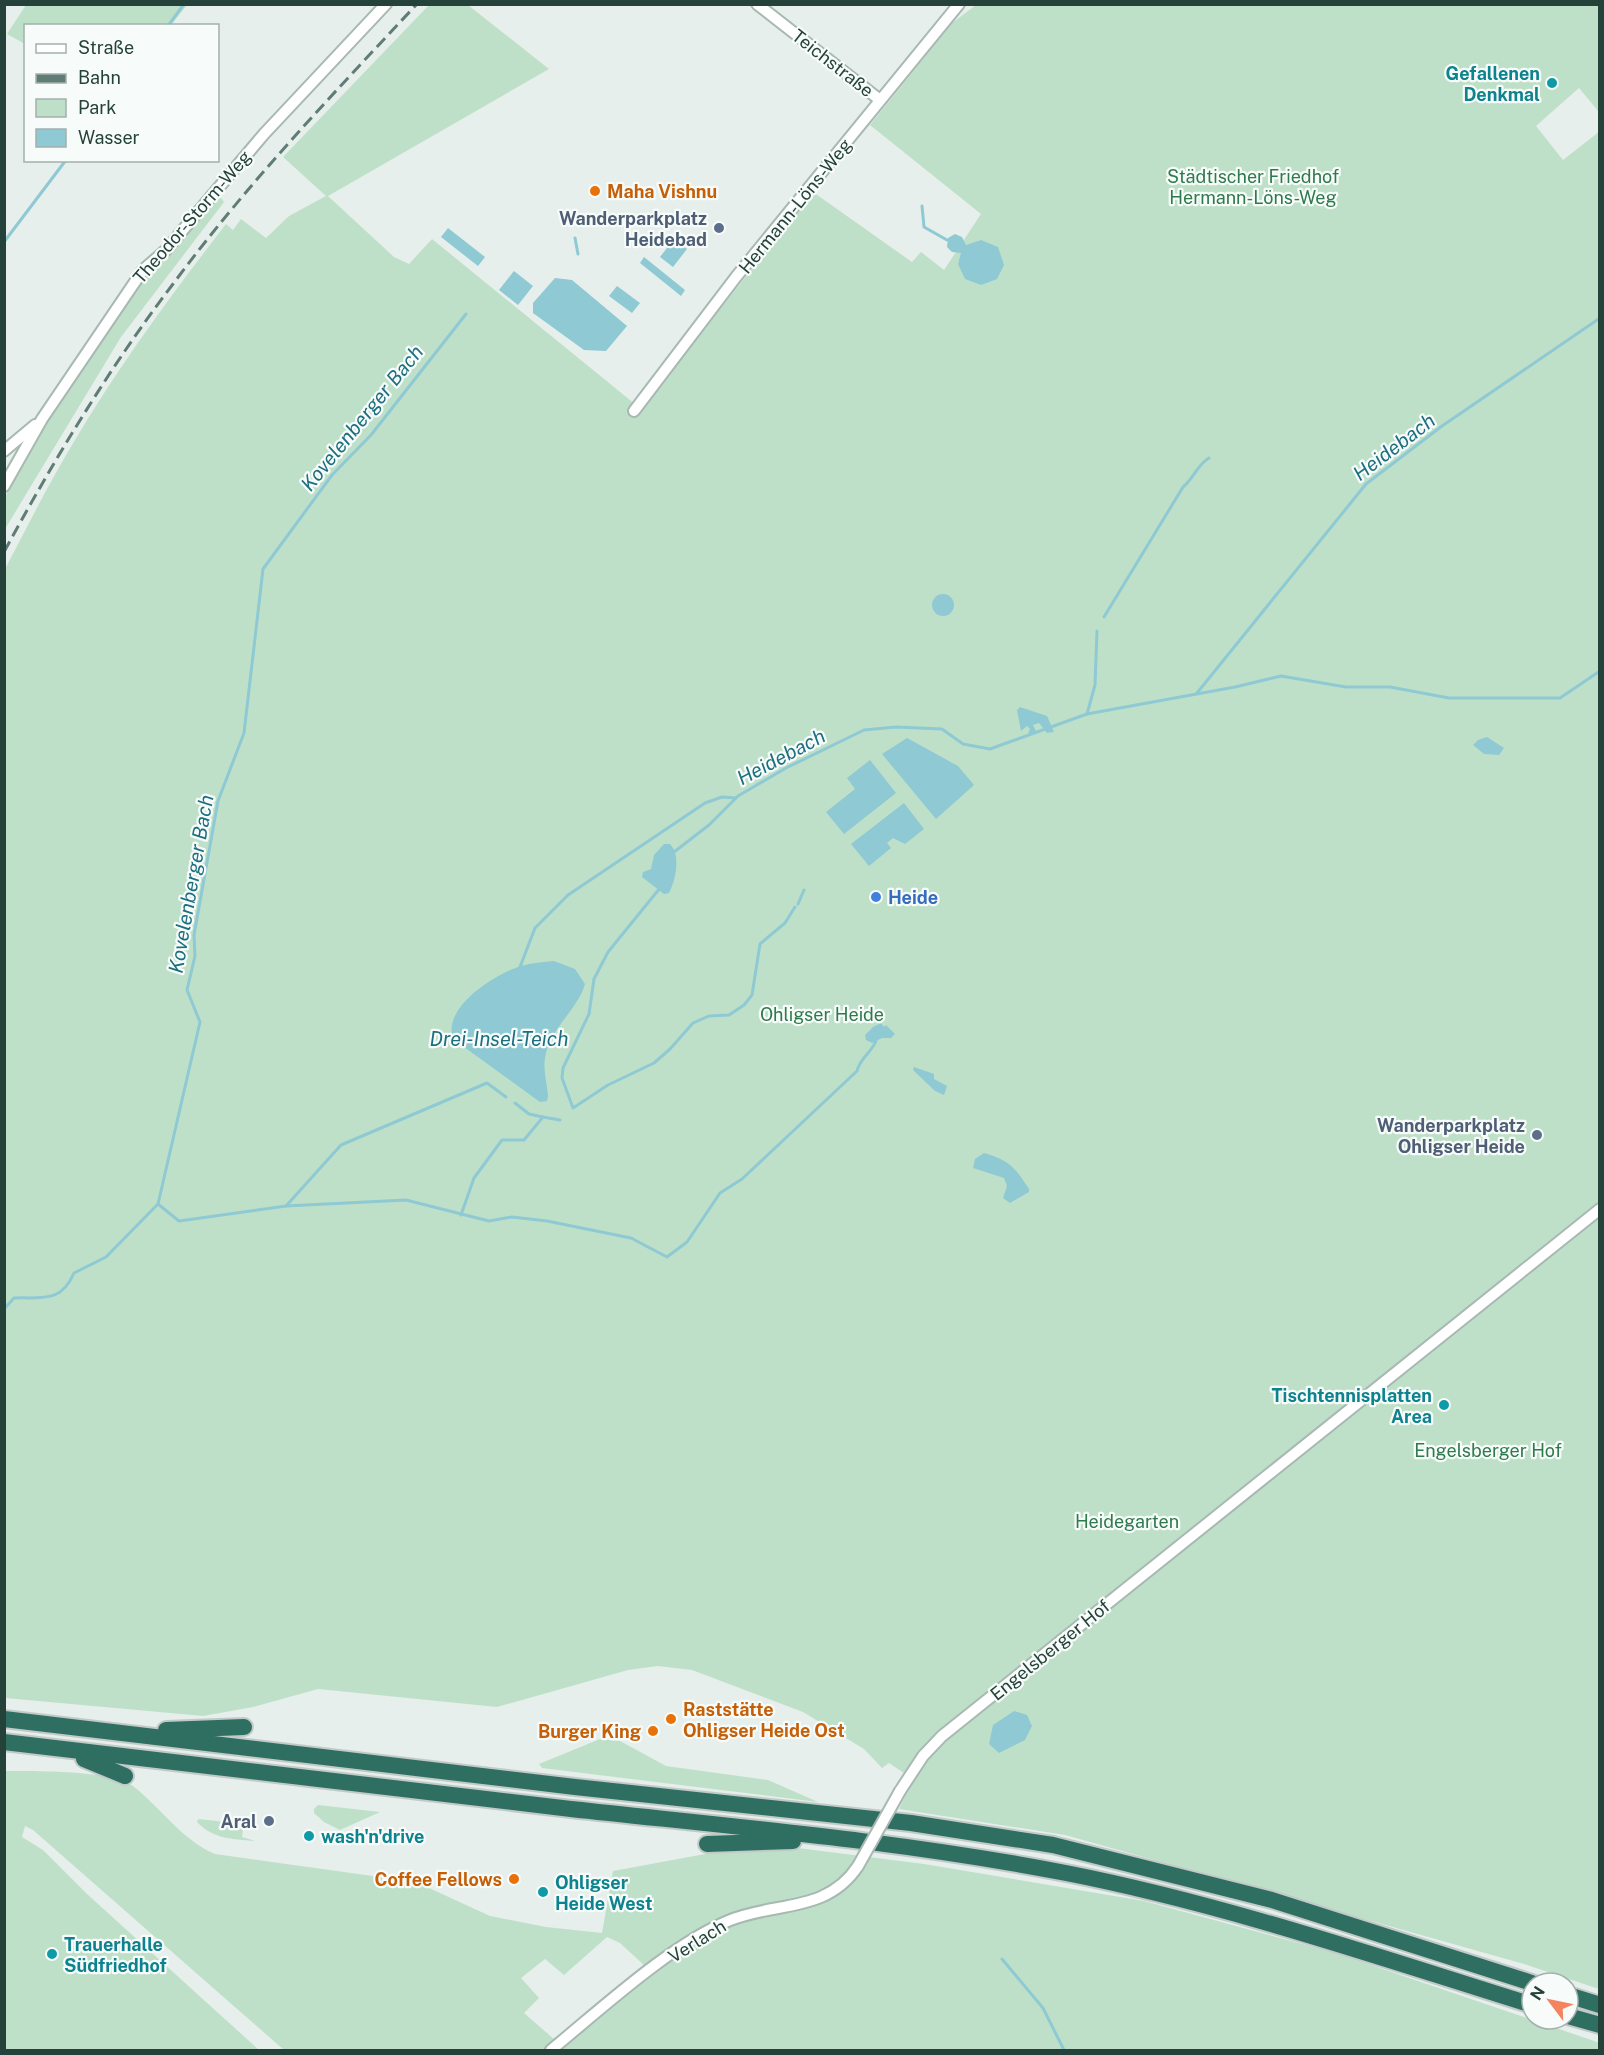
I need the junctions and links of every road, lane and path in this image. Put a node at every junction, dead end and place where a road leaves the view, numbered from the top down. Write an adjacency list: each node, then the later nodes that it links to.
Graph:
1 (386, 4): 6 (street, Theodor-Storm-Weg)
2 (757, 4): 4 (street, Teichstraße)
3 (959, 4): 4 (street, Hermann-Löns-Weg)
4 (880, 100): 5 (street, Hermann-Löns-Weg)
5 (634, 411)
6 (42, 418): 7 (street, Theodor-Storm-Weg); 8 (street, Theodor-Storm-Weg)
7 (4, 451)
8 (4, 486)
9 (1599, 1209): 19 (street, Engelsberger Hof, bridge)
10 (4, 1719): 12 (highway)
11 (244, 1727): 12 (highway)
12 (117, 1732): 16 (highway)
13 (10, 1743): 14 (highway); 17 (highway)
14 (125, 1776)
15 (852, 1806): 16 (highway)
16 (910, 1823): 20 (highway)
17 (855, 1839): 18 (highway); 22 (highway)
18 (707, 1844)
19 (858, 1866): 26 (street, Verlach)
20 (1520, 1979)
21 (1580, 1999): 23 (highway)
22 (1520, 2000)
23 (1599, 2005)
24 (1580, 2019): 25 (highway)
25 (1599, 2025)
26 (551, 2050)

